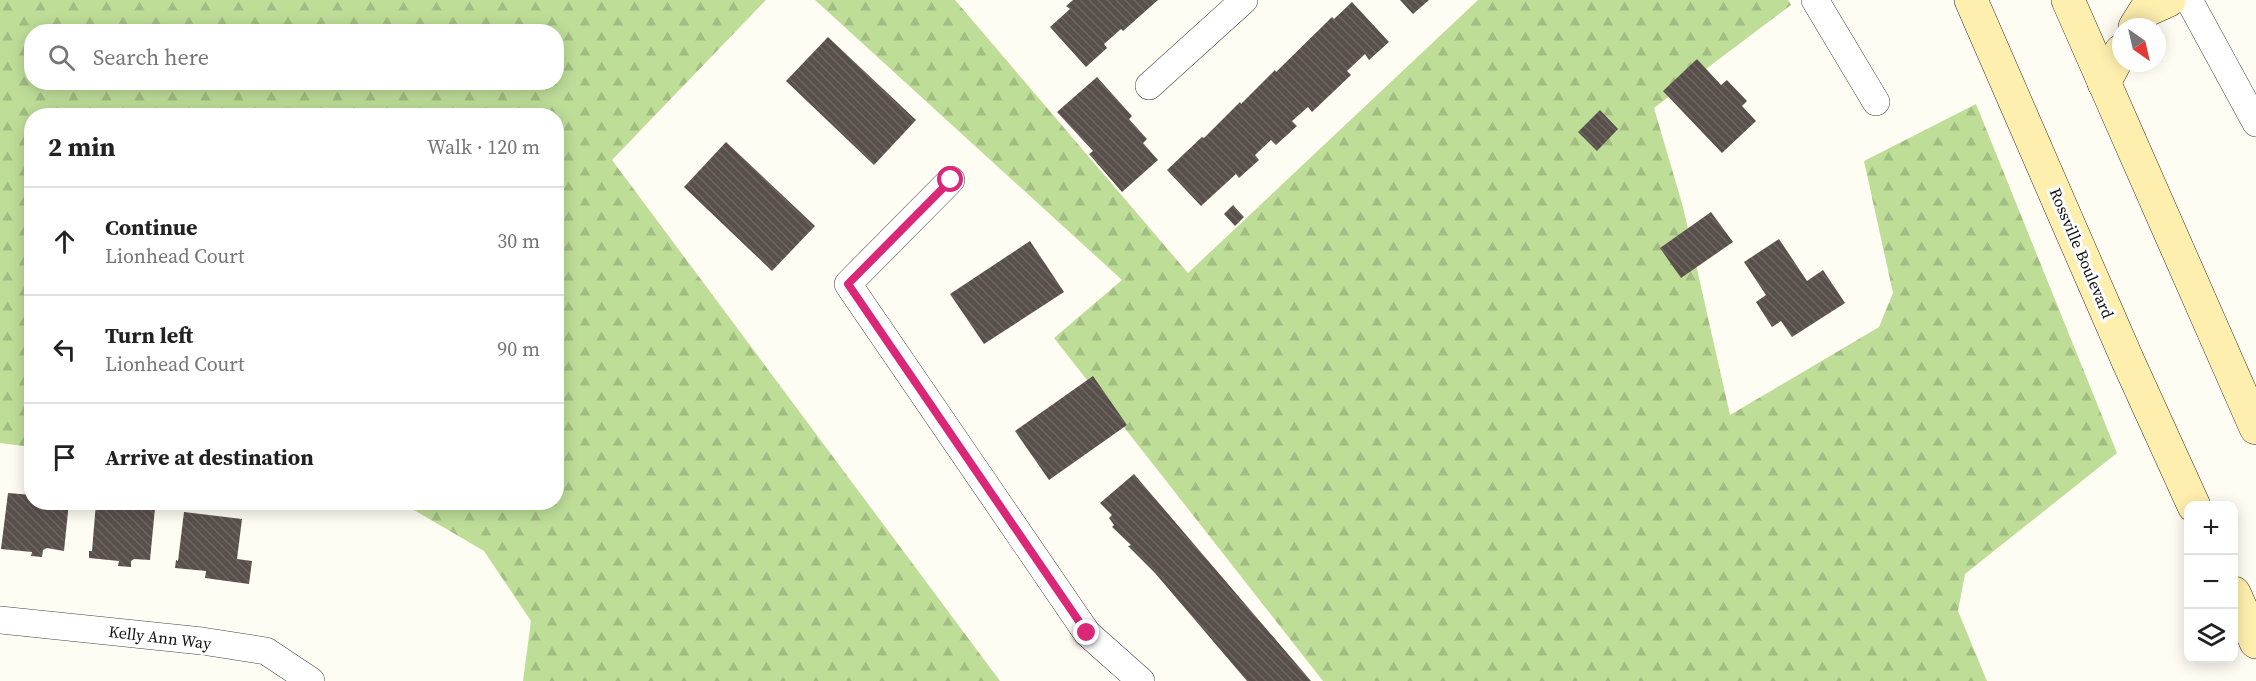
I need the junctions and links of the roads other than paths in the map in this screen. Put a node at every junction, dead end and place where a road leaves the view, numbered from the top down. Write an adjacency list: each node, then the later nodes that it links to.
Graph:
1 (1244, 0): 10 (street)
2 (1815, 0): 11 (street)
3 (1971, 0): 15 (main road, Rossville Boulevard)
4 (2068, 0): 9 (main road)
5 (2169, 0): 7 (main road)
6 (2189, 0): 12 (street)
7 (2141, 18)
8 (2112, 68): 9 (main road)
9 (2104, 83): 14 (main road)
10 (1149, 86)
11 (1876, 102)
12 (2256, 123)
13 (951, 180): 20 (street)
14 (2256, 428)
15 (2192, 501)
16 (2238, 602): 18 (main road)
17 (0, 620): 19 (street, Kelly Ann Way)
18 (2256, 642)
19 (311, 681)
20 (1141, 681)

